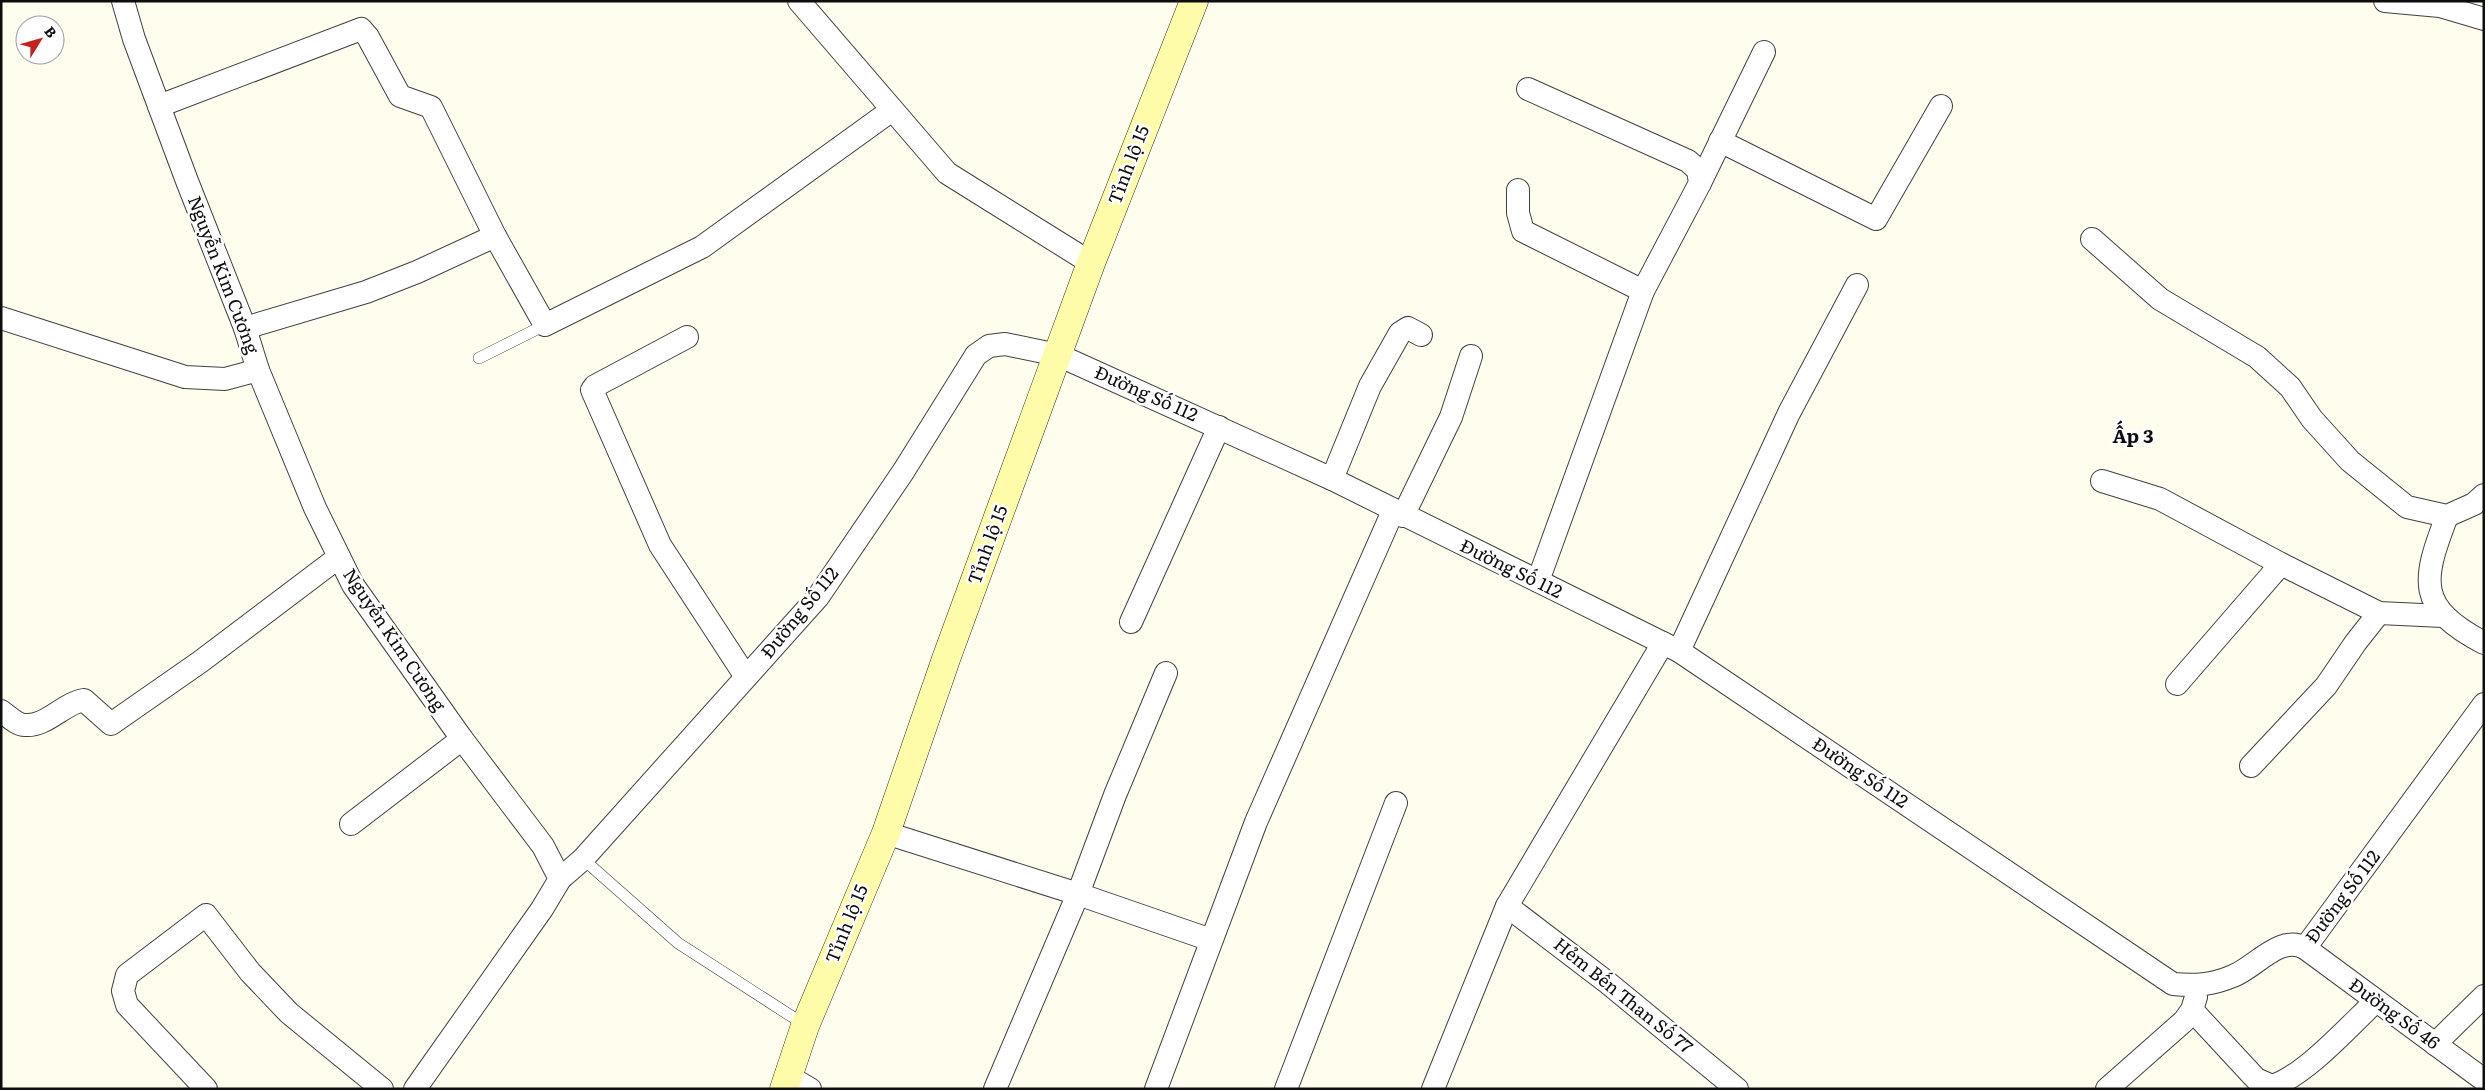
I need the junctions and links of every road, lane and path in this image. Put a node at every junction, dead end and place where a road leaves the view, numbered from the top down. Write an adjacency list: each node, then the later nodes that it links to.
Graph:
1 (123, 1): 8 (street, Nguyễn Kim Cương)
2 (799, 1): 10 (street)
3 (1194, 1): 16 (main road, Tỉnh lộ 15)
4 (2385, 1): 5 (street)
5 (2484, 19)
6 (1764, 52): 11 (street)
7 (1528, 89): 12 (street)
8 (159, 106): 14 (street); 21 (street, Nguyễn Kim Cương)
9 (1940, 106): 11 (street)
10 (892, 110): 16 (street); 20 (street)
11 (1720, 141): 12 (street)
12 (1700, 183): 18 (street)
13 (1518, 190): 18 (street)
14 (495, 236): 20 (street); 21 (street)
15 (2092, 239): 33 (street)
16 (1091, 262): 24 (main road, Tỉnh lộ 15)
17 (1857, 285): 41 (street)
18 (1643, 291): 36 (street)
19 (1, 318): 27 (street)
20 (545, 325): 26 (lane)
21 (245, 328): 27 (street, Nguyễn Kim Cương)
22 (1422, 335): 29 (street)
23 (687, 337): 43 (street)
24 (1058, 355): 28 (street, Đường Số 112); 43 (street, Đường Số 112); 51 (main road, Tỉnh lộ 15)
25 (1471, 356): 32 (street)
26 (479, 358)
27 (258, 370): 34 (street, Nguyễn Kim Cương)
28 (1218, 427): 29 (street, Đường Số 112); 39 (street)
29 (1332, 479): 32 (street, Đường Số 112)
30 (2102, 480): 35 (street)
31 (2484, 495): 33 (street)
32 (1398, 513): 36 (street, Đường Số 112); 56 (street)
33 (2447, 516): 38 (street)
34 (339, 556): 46 (street); 47 (street, Nguyễn Kim Cương)
35 (2281, 564): 37 (street); 44 (street)
36 (1538, 581): 41 (street, Đường Số 112)
37 (2379, 613): 38 (street); 48 (street)
38 (2442, 616): 40 (street)
39 (1131, 622)
40 (2484, 643)
41 (1671, 647): 55 (street); 58 (street, Đường Số 112)
42 (1166, 673): 54 (street)
43 (746, 677): 52 (street, Đường Số 112)
44 (2177, 684)
45 (2484, 704): 57 (street, Đường Số 112)
46 (1, 711)
47 (462, 739): 50 (street); 53 (street, Nguyễn Kim Cương)
48 (2251, 766)
49 (1396, 803): 72 (street)
50 (351, 824)
51 (886, 833): 54 (street); 62 (main road, Tỉnh lộ 15)
52 (582, 859): 53 (street, Đường Số 112); 62 (lane)
53 (560, 879): 69 (street)
54 (1078, 894): 56 (street); 70 (street)
55 (1507, 906): 73 (street); 74 (street, Hẻm Bến Than Số 77)
56 (1211, 940): 71 (street)
57 (2305, 948): 58 (street, Đường Số 112); 60 (street, Đường Số 46)
58 (2199, 986): 61 (street)
59 (2484, 996): 63 (street)
60 (2376, 1001): 61 (street); 63 (street, Đường Số 46)
61 (2192, 1010): 75 (street)
62 (805, 1026): 66 (main road, Tỉnh lộ 15)
63 (2435, 1044): 64 (street, Đường Số 46)
64 (2484, 1080)
65 (2484, 1084): 76 (street)
66 (794, 1085)
67 (206, 1089): 68 (street)
68 (382, 1089)
69 (415, 1089)
70 (995, 1089)
71 (1156, 1089)
72 (1286, 1089)
73 (1433, 1089)
74 (1737, 1089)
75 (2107, 1089)
76 (2479, 1089)

